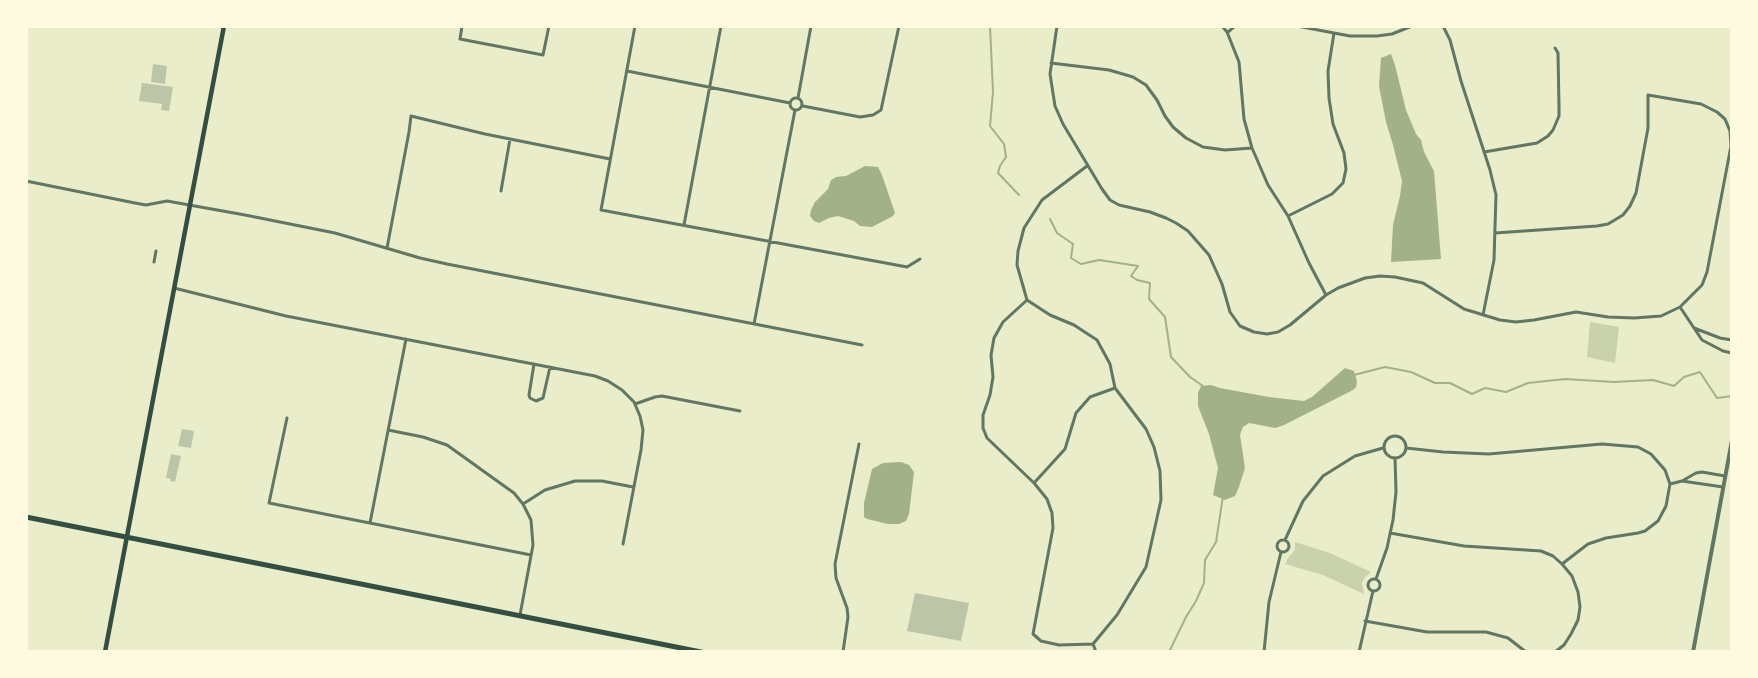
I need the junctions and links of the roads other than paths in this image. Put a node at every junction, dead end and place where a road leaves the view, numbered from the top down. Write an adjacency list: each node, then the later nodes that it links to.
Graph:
1 (224, 26): 31 (main road)
2 (462, 26): 3 (street)
3 (549, 26)
4 (635, 26): 18 (street)
5 (721, 26): 19 (street)
6 (811, 26): 20 (street)
7 (899, 26): 22 (street)
8 (1057, 26): 17 (street)
9 (1222, 26): 14 (street)
10 (1235, 26): 14 (street)
11 (1297, 26): 15 (street)
12 (1412, 26): 15 (street)
13 (1443, 26): 26 (street)
14 (1228, 32): 25 (street)
15 (1334, 33): 32 (street)
16 (1555, 48): 26 (street)
17 (1051, 63): 25 (street); 28 (street)
18 (627, 71): 19 (street); 27 (street)
19 (710, 87): 21 (street); 33 (street)
20 (798, 98): 21 (street); 22 (street)
21 (790, 103): 23 (street)
22 (803, 106): 23 (street)
23 (795, 110): 35 (street)
24 (510, 139): 27 (street); 30 (street); 36 (street)
25 (1252, 148): 32 (street)
26 (1484, 152): 34 (street)
27 (610, 158): 33 (street)
28 (1087, 166): 41 (street); 42 (street)
29 (26, 181): 31 (street)
30 (501, 191)
31 (190, 206): 36 (street); 40 (main road)
32 (1288, 216): 41 (street)
33 (684, 225): 35 (street)
34 (1495, 233): 43 (street); 44 (street)
35 (770, 241): 38 (street); 45 (street)
36 (387, 248): 45 (street)
37 (156, 251): 39 (street)
38 (920, 259)
39 (154, 262)
40 (174, 288): 47 (street); 73 (main road)
41 (1326, 295): 44 (street)
42 (1027, 300): 53 (street); 65 (street)
43 (1680, 307): 44 (street); 46 (street)
44 (1483, 315)
45 (754, 324): 49 (street)
46 (1694, 327): 48 (street); 50 (street)
47 (406, 340): 51 (street); 57 (street)
48 (1732, 340)
49 (862, 345)
50 (1732, 353)
51 (534, 364): 52 (street); 52 (street)
52 (550, 367): 54 (street)
53 (1115, 388): 65 (street); 83 (street)
54 (635, 404): 55 (street); 67 (street)
55 (740, 411)
56 (287, 418): 71 (street)
57 (388, 430): 69 (street); 71 (street)
58 (1732, 440): 63 (street)
59 (859, 444): 86 (street)
60 (1383, 448): 61 (street); 62 (street); 74 (street)
61 (1406, 448): 62 (street); 66 (street)
62 (1395, 458): 72 (street)
63 (1725, 476): 64 (street); 68 (street)
64 (1682, 481): 66 (street); 68 (street)
65 (1034, 483): 83 (street)
66 (1670, 484): 78 (street)
67 (633, 487): 69 (street); 75 (street)
68 (1723, 487): 92 (street)
69 (523, 504): 77 (street)
70 (26, 517): 73 (main road)
71 (370, 523): 77 (street)
72 (1390, 533): 78 (street); 79 (street)
73 (126, 537): 81 (main road); 84 (main road)
74 (1285, 540): 76 (street); 76 (street)
75 (623, 544)
76 (1281, 552): 88 (street)
77 (531, 555): 81 (street)
78 (1562, 564): 91 (street)
79 (1376, 579): 80 (street); 80 (street)
80 (1372, 592): 82 (street)
81 (520, 616): 85 (main road)
82 (1365, 622): 89 (street); 90 (street)
83 (1093, 644): 87 (street)
84 (104, 652)
85 (701, 652)
86 (843, 652)
87 (1096, 652)
88 (1264, 652)
89 (1359, 652)
90 (1526, 652)
91 (1555, 652)
92 (1693, 652)

